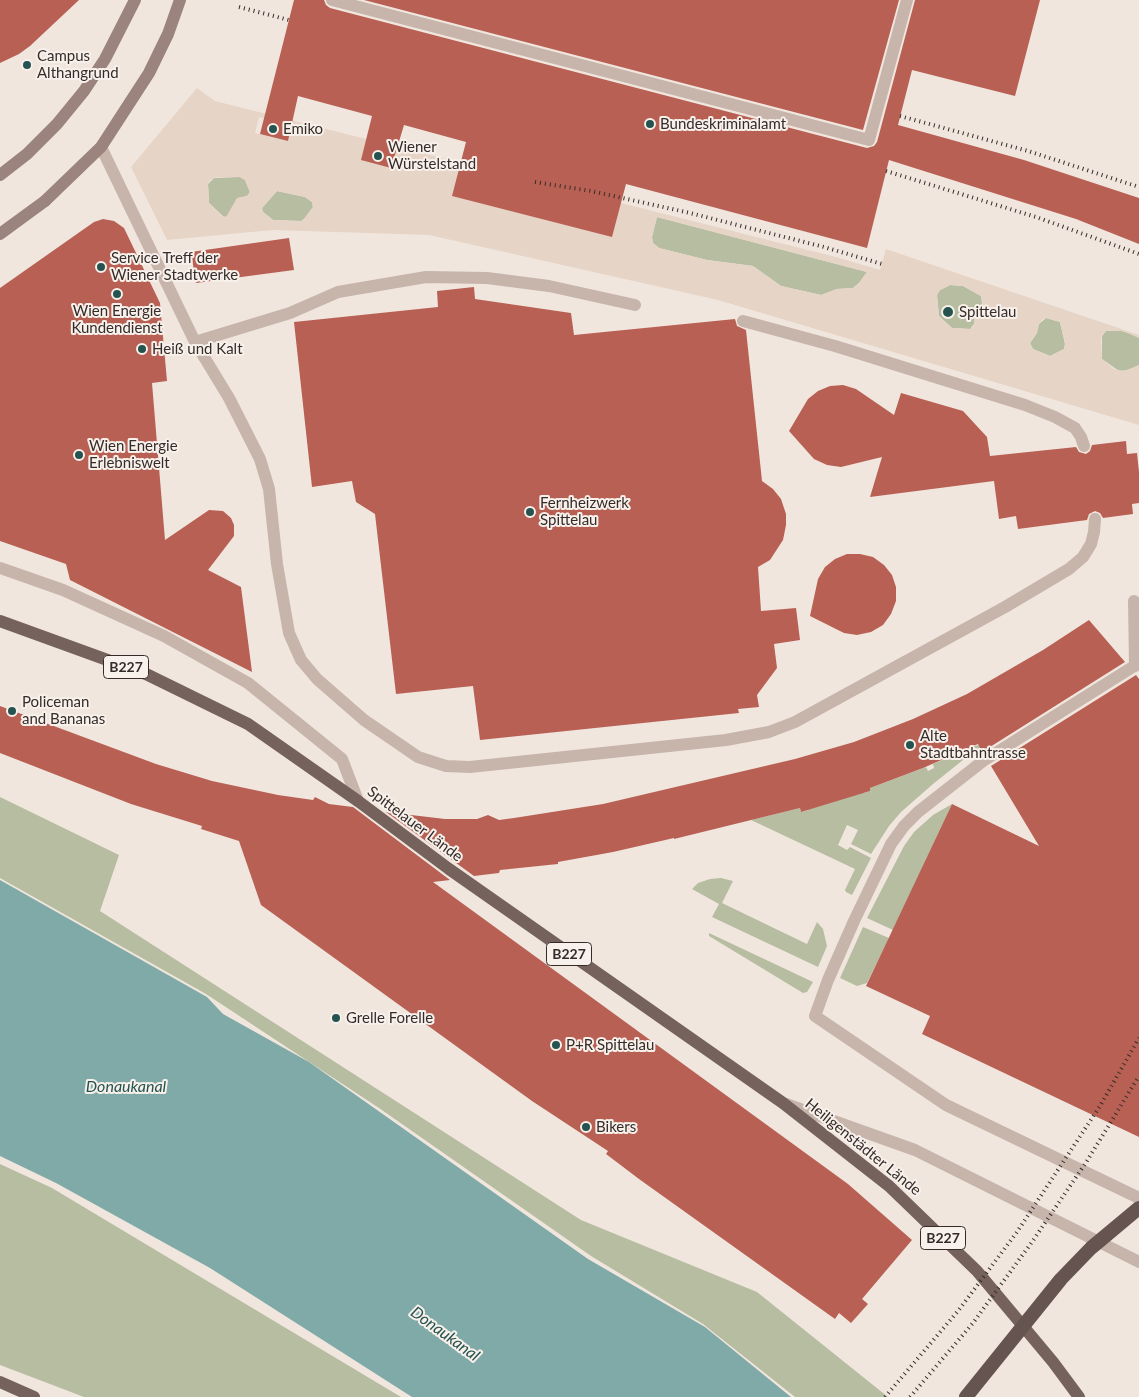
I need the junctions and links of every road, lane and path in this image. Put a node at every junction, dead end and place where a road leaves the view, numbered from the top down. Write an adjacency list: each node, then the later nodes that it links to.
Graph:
1 (135, 0): 6 (main road)
2 (180, 0): 5 (main road)
3 (332, 0): 4 (street)
4 (907, 0)
5 (101, 147): 7 (main road, bridge); 10 (street)
6 (0, 175)
7 (0, 234)
8 (635, 305): 10 (street)
9 (743, 321): 11 (street)
10 (195, 342): 12 (street)
11 (1084, 446)
12 (1095, 519)
13 (0, 568): 17 (street)
14 (1134, 601): 16 (street)
15 (0, 621): 17 (main road, Spittelauer Lände / B227)
16 (1137, 665): 19 (street)
17 (358, 801): 18 (main road, Spittelauer Lände / B227)
18 (783, 1103): 21 (street, Heiligenstädter Lände); 25 (main road, Heiligenstädter Lände / B227)
19 (1139, 1198)
20 (1139, 1208): 24 (highway, bridge)
21 (1139, 1262)
22 (0, 1382): 23 (main road)
23 (34, 1397)
24 (966, 1397)
25 (1079, 1397)

